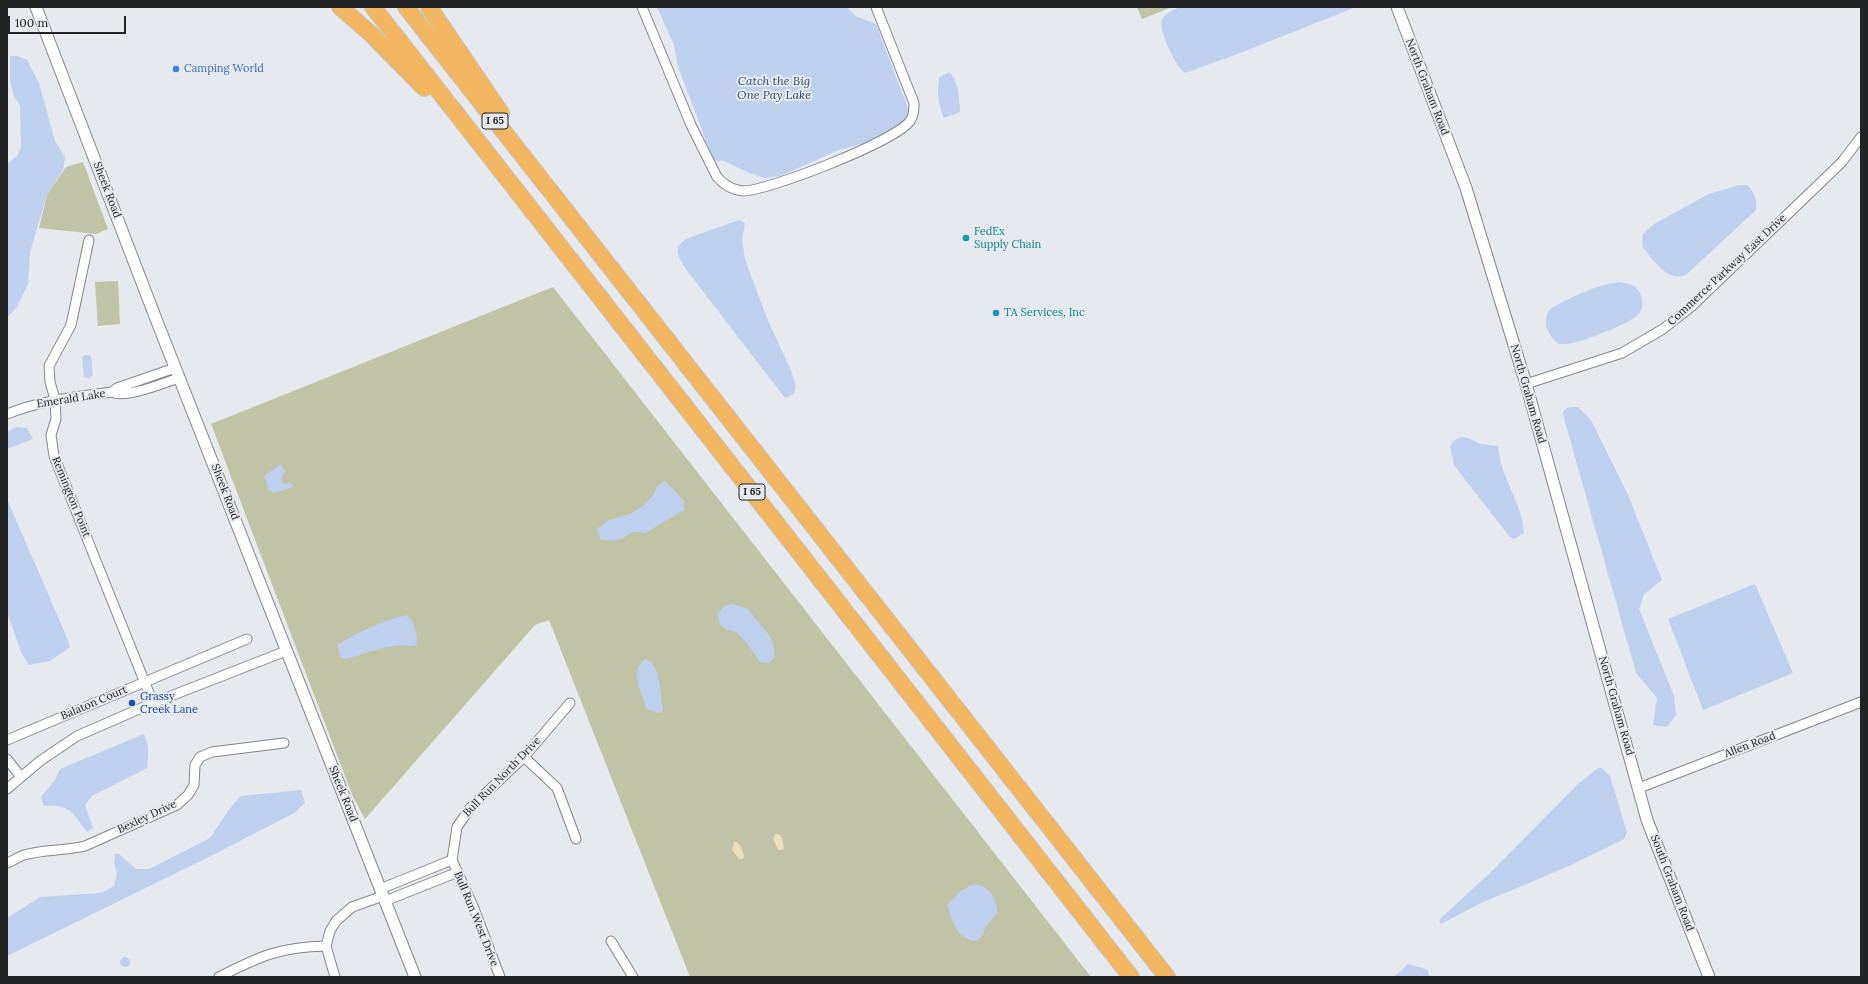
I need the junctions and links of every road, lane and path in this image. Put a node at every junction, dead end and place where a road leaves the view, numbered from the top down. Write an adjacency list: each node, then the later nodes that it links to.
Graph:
1 (36, 7): 13 (street, Sheek Road)
2 (340, 7): 9 (highway)
3 (373, 7): 9 (highway, I 65)
4 (406, 7): 11 (highway, I 65)
5 (429, 7): 11 (highway)
6 (642, 7): 7 (street)
7 (876, 7)
8 (1397, 7): 14 (street, North Graham Road)
9 (470, 133): 42 (highway, I 65)
10 (1861, 138): 14 (street, Commerce Parkway East Drive)
11 (584, 236): 43 (highway, I 65)
12 (89, 240): 15 (street, Remington Point)
13 (177, 373): 15 (street, Emerald Lake); 18 (street, Sheek Road)
14 (1526, 384): 28 (street, North Graham Road)
15 (55, 399): 16 (street, Emerald Lake); 19 (street, Remington Point)
16 (7, 414)
17 (247, 639): 19 (street, Balaton Court)
18 (286, 651): 21 (street); 34 (street, Sheek Road)
19 (145, 681): 21 (street, Remington Point); 23 (street, Balaton Court)
20 (1861, 702): 28 (street, Allen Road)
21 (154, 703): 27 (street)
22 (570, 703): 25 (street, Bull Run North Drive)
23 (7, 740)
24 (284, 743): 32 (street, Bexley Drive)
25 (524, 757): 30 (street); 31 (street, Bull Run North Drive)
26 (7, 759): 27 (street)
27 (21, 777): 29 (street)
28 (1639, 788): 44 (street, South Graham Road)
29 (7, 789)
30 (576, 839)
31 (452, 860): 33 (street, Bull Run West Drive); 34 (street)
32 (7, 864)
33 (458, 872): 34 (street); 40 (street, Bull Run West Drive)
34 (382, 895): 36 (street); 39 (street, Sheek Road)
35 (611, 941): 41 (street)
36 (326, 946): 37 (street); 38 (street)
37 (219, 977)
38 (335, 977)
39 (415, 977)
40 (500, 977)
41 (633, 977)
42 (1131, 977)
43 (1167, 977)
44 (1709, 977)

